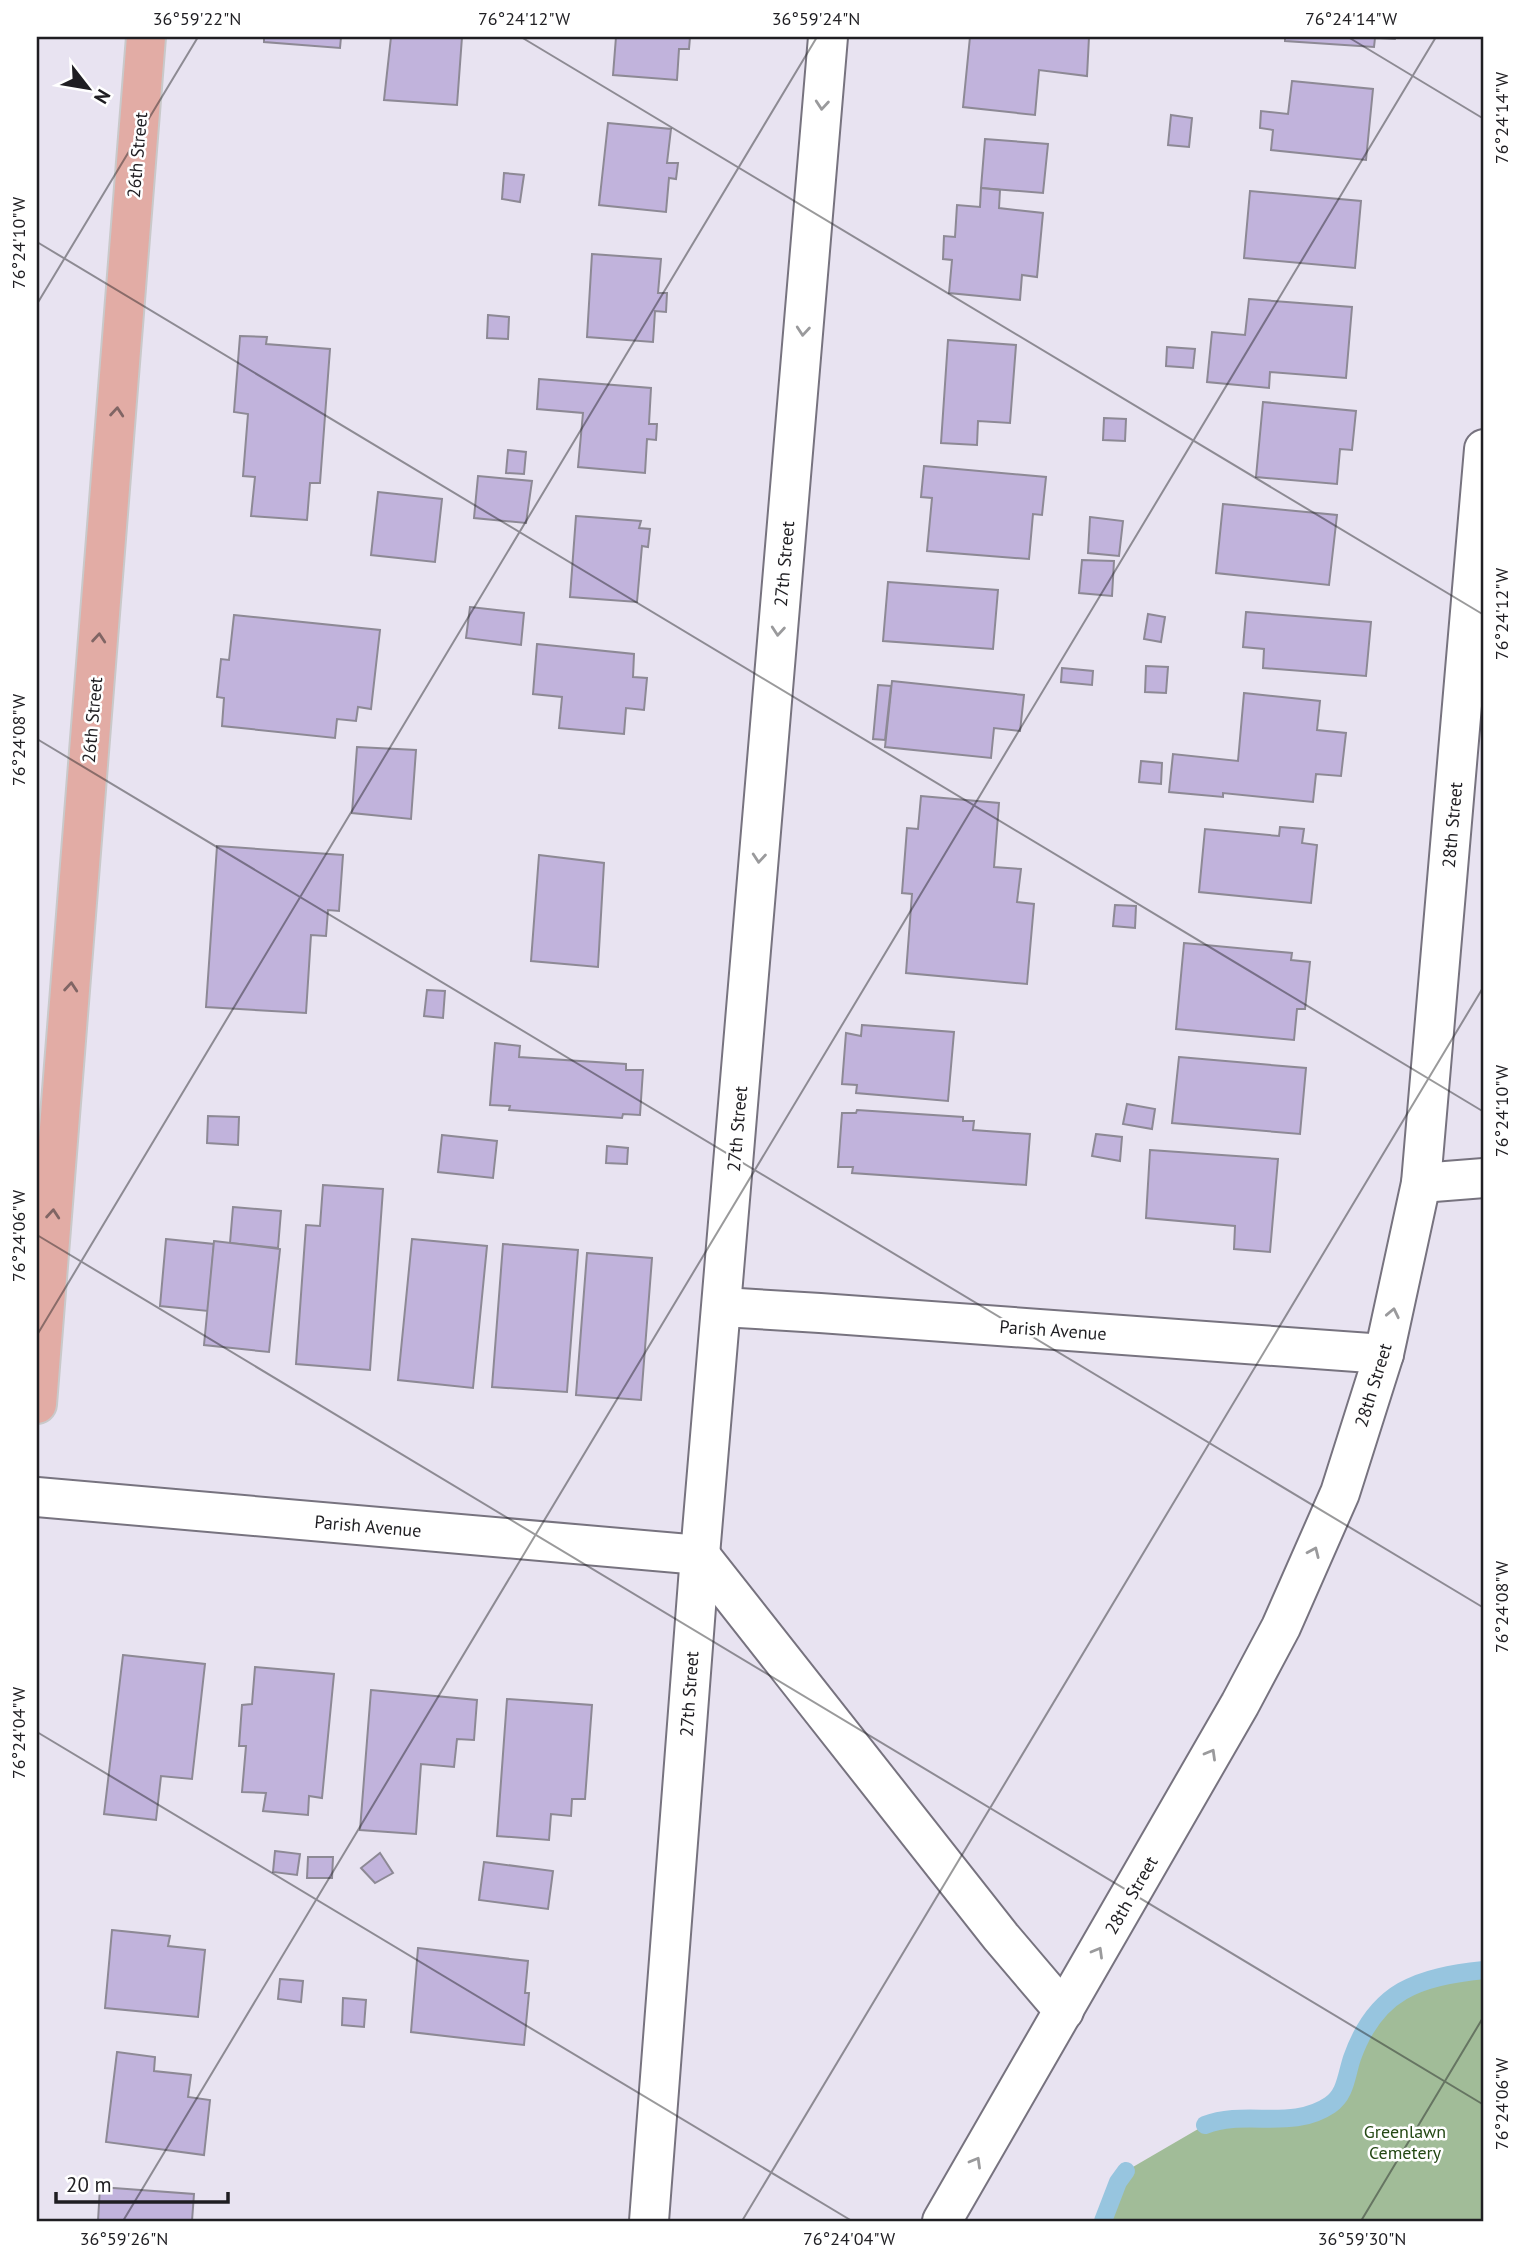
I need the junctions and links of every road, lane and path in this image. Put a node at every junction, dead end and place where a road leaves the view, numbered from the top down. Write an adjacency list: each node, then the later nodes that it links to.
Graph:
1 (146, 37): 9 (main road, 26th Street, one-way to 1)
2 (828, 37): 7 (main road, 27th Street, one-way to 7)
3 (1484, 449): 4 (main road, 28th Street)
4 (1483, 488): 6 (main road, 28th Street)
5 (1484, 1178): 6 (main road)
6 (1421, 1183): 8 (main road, 28th Street, one-way to 6)
7 (722, 1307): 8 (main road, Parish Avenue); 11 (main road, 27th Street)
8 (1384, 1354): 12 (main road, 28th Street, one-way to 8)
9 (37, 1404)
10 (37, 1497): 11 (main road, Parish Avenue)
11 (700, 1555): 12 (main road); 13 (main road, 27th Street)
12 (1064, 2011): 14 (main road, 28th Street, one-way to 12)
13 (649, 2221)
14 (942, 2221)

